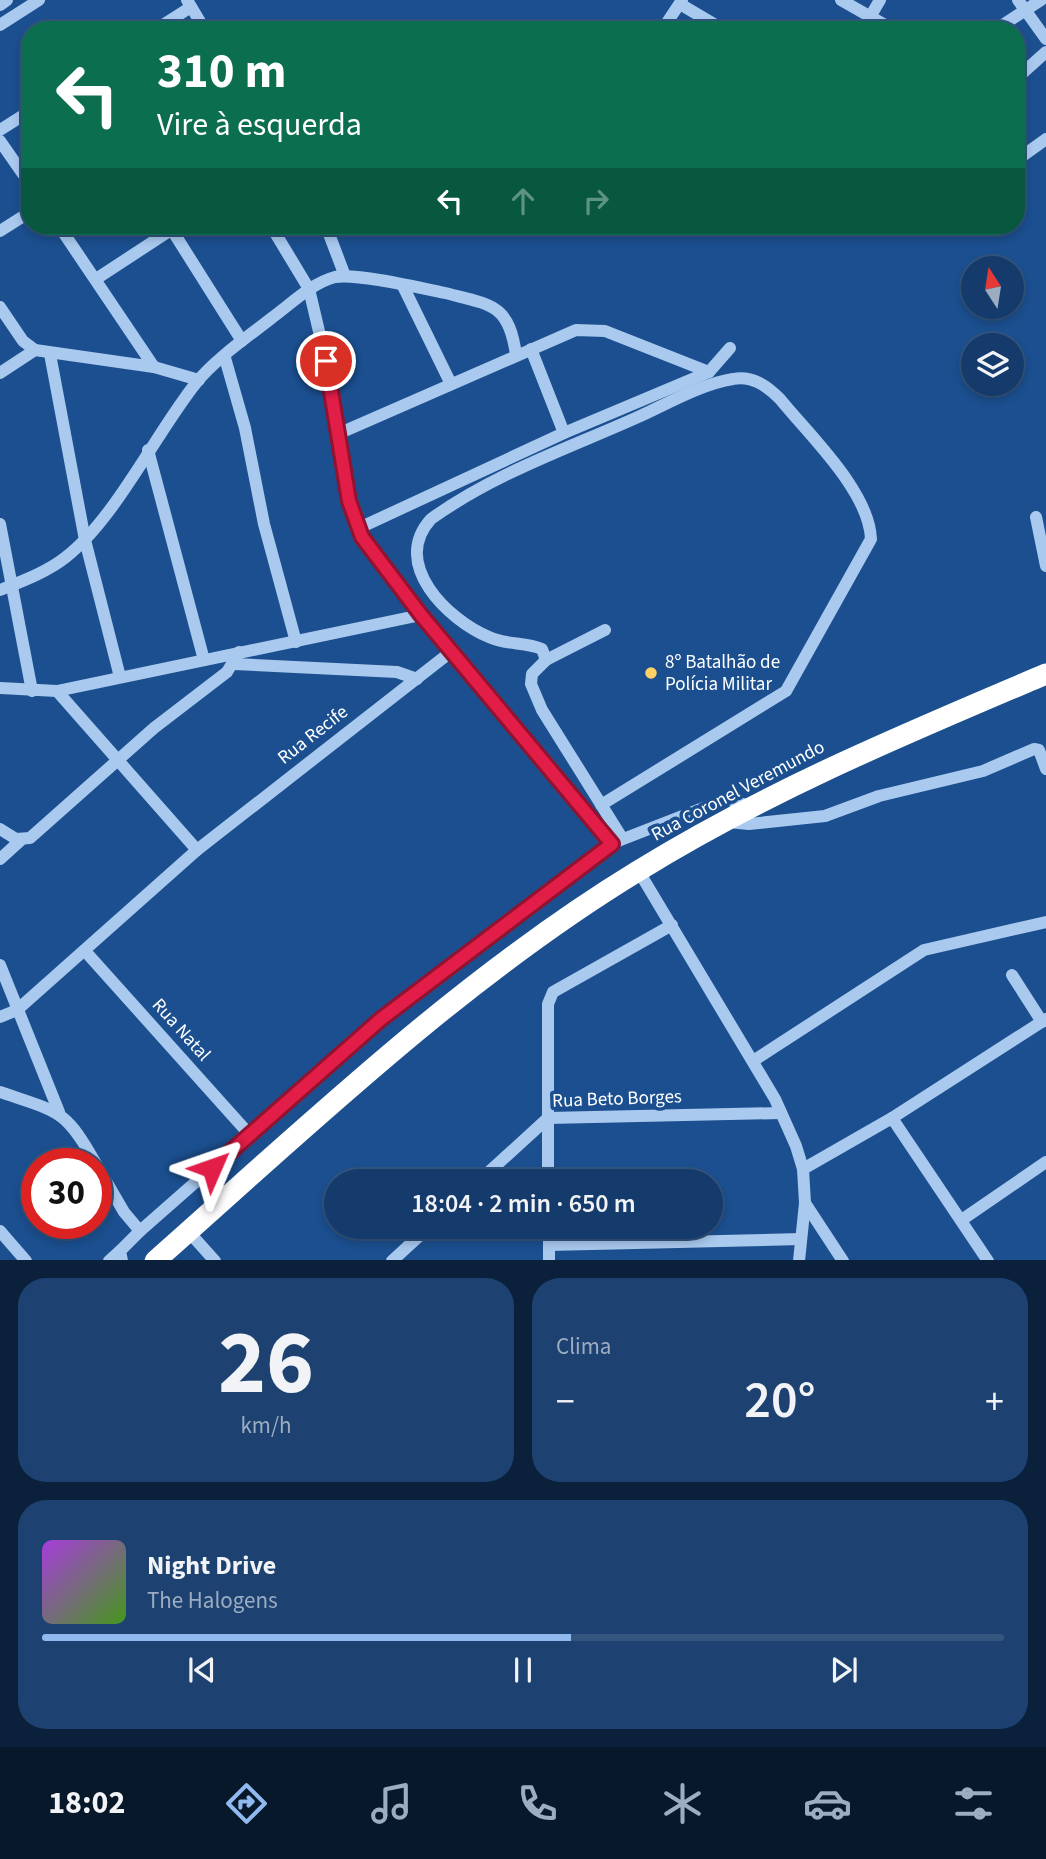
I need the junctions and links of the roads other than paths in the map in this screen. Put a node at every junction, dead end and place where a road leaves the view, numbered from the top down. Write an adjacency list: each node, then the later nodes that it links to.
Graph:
1 (7, 0): 8 (street)
2 (39, 0): 17 (street)
3 (841, 0): 10 (street)
4 (880, 0): 10 (street)
5 (1041, 0): 9 (street)
6 (681, 2): 13 (street); 14 (street)
7 (189, 4): 11 (street); 12 (street)
8 (0, 5)
9 (1022, 5): 16 (street); 18 (street)
10 (870, 17): 15 (street)
11 (167, 21)
12 (199, 21)
13 (668, 21)
14 (710, 21)
15 (876, 21)
16 (1005, 21)
17 (0, 24)
18 (1046, 39)
19 (1046, 52): 20 (street)
20 (1025, 71)
21 (21, 117): 22 (street)
22 (0, 130)
23 (1046, 139): 25 (street)
24 (0, 141): 26 (street)
25 (1025, 154)
26 (21, 171)
27 (21, 218): 28 (street)
28 (0, 231)
29 (65, 235): 35 (street)
30 (164, 235): 35 (street)
31 (179, 235): 39 (street)
32 (276, 235): 37 (street)
33 (329, 235): 34 (street)
34 (345, 276): 36 (street); 37 (street)
35 (96, 279): 46 (street)
36 (403, 286): 44 (street); 50 (street)
37 (309, 289): 39 (street); 51 (street)
38 (0, 307): 41 (street)
39 (242, 341): 45 (street)
40 (730, 348): 47 (street)
41 (35, 349): 43 (street); 48 (street)
42 (531, 349): 44 (street); 47 (street); 52 (street)
43 (50, 354): 46 (street); 57 (street)
44 (516, 355): 50 (street)
45 (225, 358): 49 (street); 62 (street)
46 (154, 368): 49 (street)
47 (709, 372): 52 (street)
48 (0, 373)
49 (198, 380): 53 (street)
50 (450, 382): 51 (street)
51 (340, 433): 56 (street)
52 (564, 433): 56 (street)
53 (148, 450): 57 (street); 65 (street)
54 (1036, 517): 58 (street)
55 (0, 524): 59 (street)
56 (357, 529): 60 (street)
57 (85, 540): 59 (street); 68 (street)
58 (1046, 566)
59 (6, 588): 71 (street)
60 (421, 615): 62 (street); 63 (street)
61 (605, 630): 66 (street)
62 (296, 642): 64 (street)
63 (452, 651): 69 (street, Rua Recife); 80 (street)
64 (236, 658): 65 (street); 69 (street); 73 (street)
65 (204, 660): 68 (street)
66 (546, 660): 75 (street); 75 (street)
67 (1046, 674): 76 (highway, Rua Coronel Veremundo)
68 (120, 677): 72 (street)
69 (416, 679): 81 (street, Rua Recife)
70 (0, 688): 71 (street)
71 (32, 691): 72 (street)
72 (57, 691): 73 (street)
73 (118, 761): 79 (street); 81 (street)
74 (1046, 769): 77 (street)
75 (601, 806): 80 (street)
76 (753, 807): 77 (highway, Rua Coronel Veremundo); 80 (street)
77 (727, 822): 83 (highway, Rua Coronel Veremundo)
78 (0, 829): 79 (street)
79 (21, 840): 82 (street)
80 (617, 841): 98 (street)
81 (197, 850): 86 (street, Rua Recife)
82 (0, 859)
83 (638, 870): 85 (street); 109 (highway, Rua Coronel Veremundo)
84 (1046, 922): 92 (street)
85 (672, 925): 92 (street); 96 (street)
86 (85, 951): 89 (street, Rua Recife); 98 (street, Rua Natal)
87 (0, 965): 89 (street)
88 (1012, 975): 91 (street)
89 (17, 1010): 90 (street, Rua Recife); 94 (street)
90 (0, 1017)
91 (1044, 1021): 97 (street)
92 (753, 1061): 95 (street)
93 (0, 1091): 94 (street)
94 (59, 1112): 99 (street)
95 (781, 1113): 96 (street, Rua Beto Borges); 103 (street)
96 (548, 1118): 101 (street, Rua Beto Borges); 102 (street)
97 (892, 1118): 103 (street); 106 (street)
98 (249, 1135): 108 (street)
99 (87, 1148)
100 (1046, 1162): 106 (street)
101 (492, 1169)
102 (548, 1169)
103 (803, 1169): 105 (street)
104 (112, 1191): 108 (street)
105 (805, 1203): 110 (street); 121 (street)
106 (962, 1219): 122 (street)
107 (0, 1231): 115 (street)
108 (140, 1231): 114 (street)
109 (188, 1231): 116 (highway, Rua Coronel Veremundo); 117 (street)
110 (801, 1238): 113 (street); 120 (street)
111 (416, 1239): 118 (street)
112 (549, 1239): 113 (street)
113 (549, 1245): 119 (street)
114 (121, 1256)
115 (25, 1260)
116 (156, 1260)
117 (214, 1260)
118 (393, 1260)
119 (549, 1260)
120 (799, 1260)
121 (842, 1260)
122 (987, 1260)

